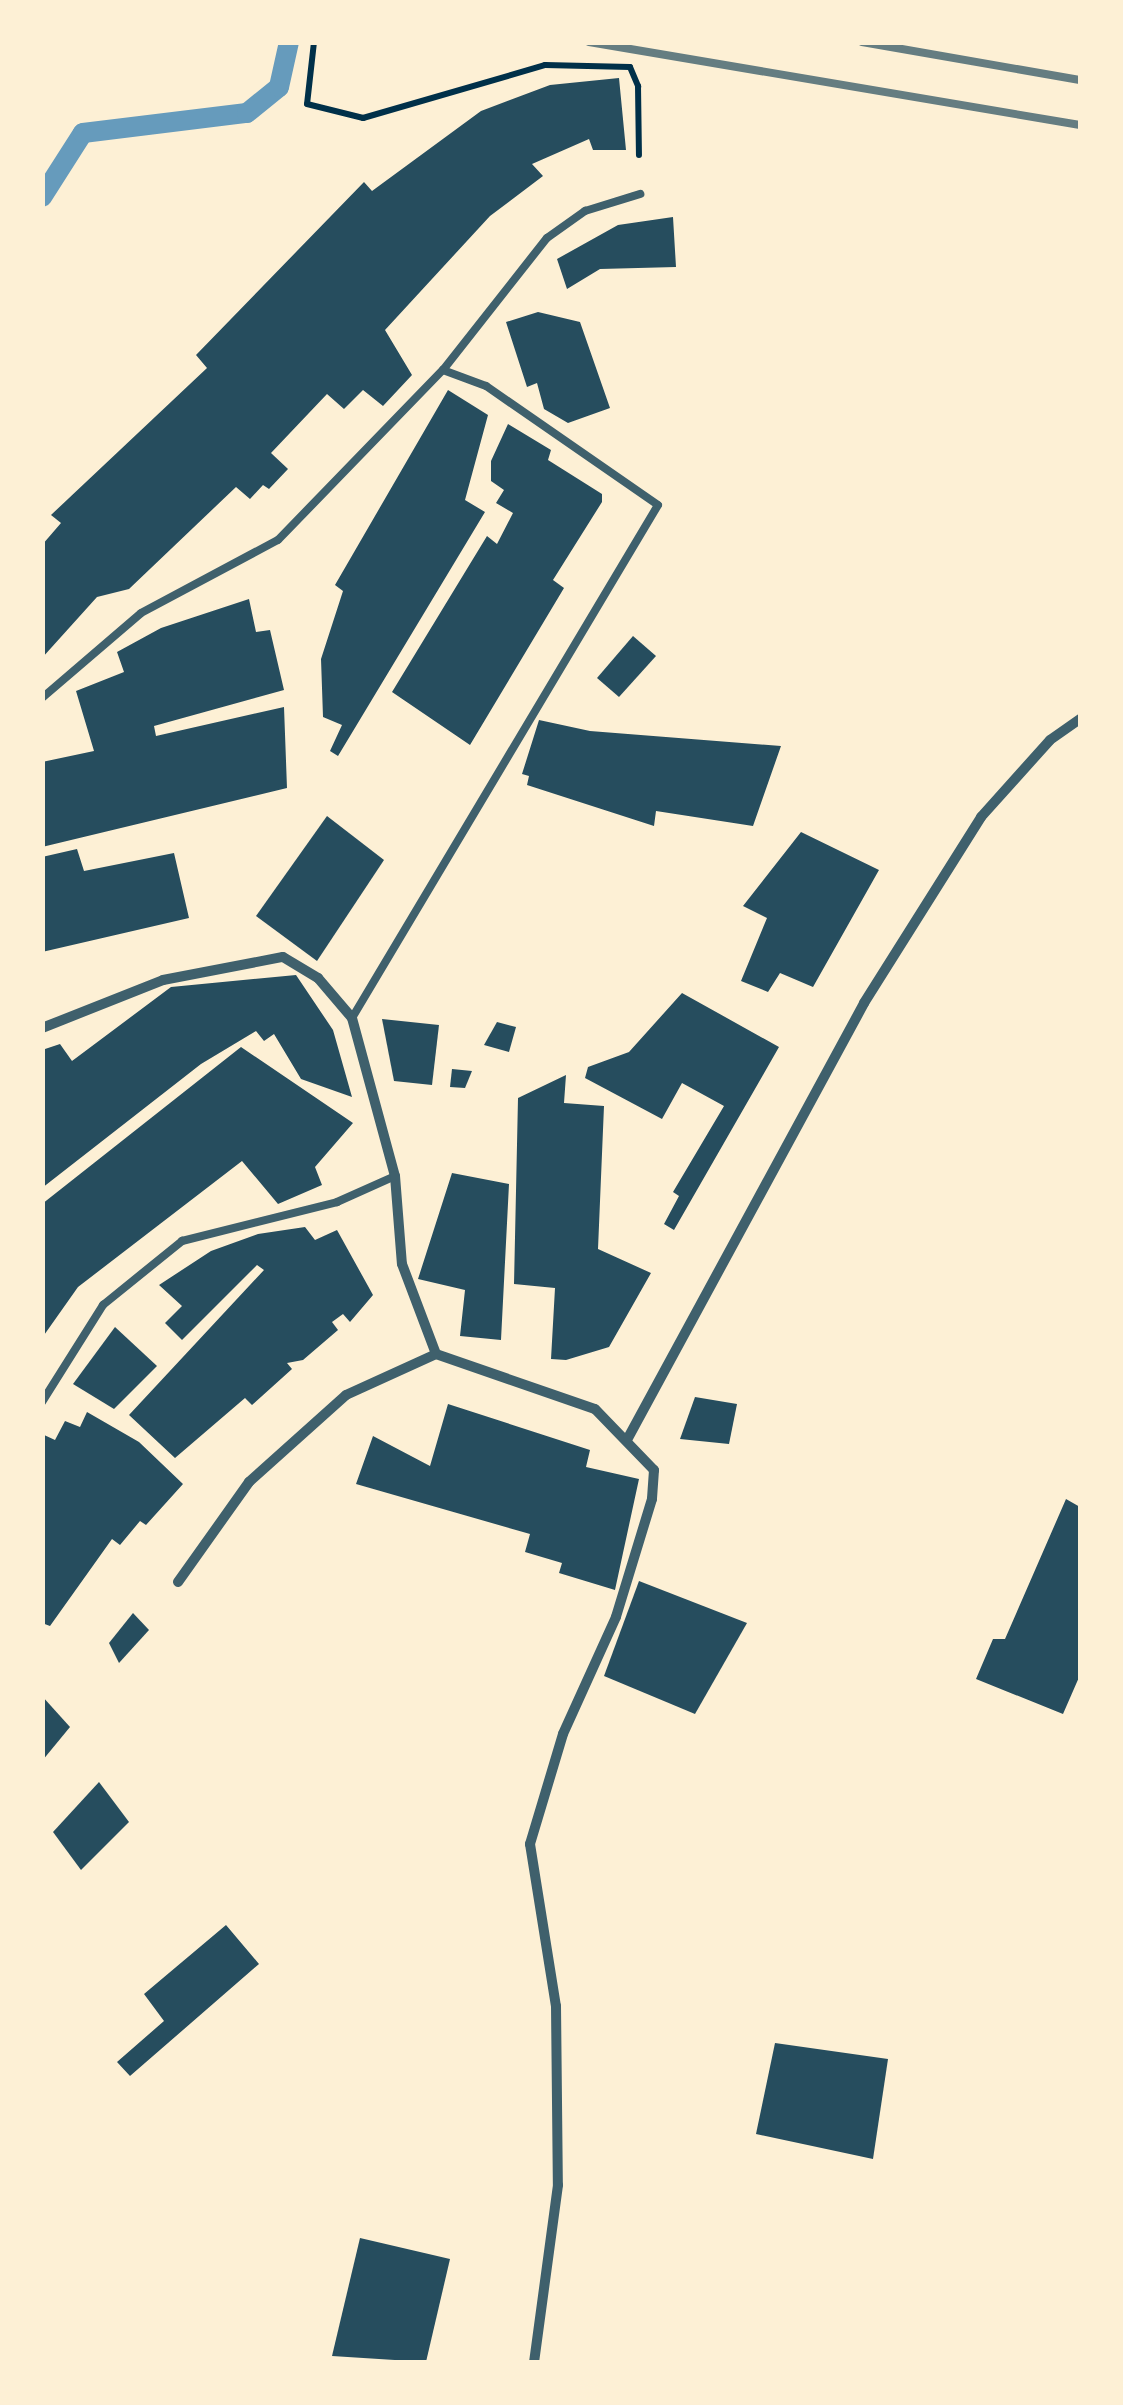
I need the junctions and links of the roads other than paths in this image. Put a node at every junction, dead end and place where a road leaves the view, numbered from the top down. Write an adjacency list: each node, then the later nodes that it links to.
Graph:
1 (640, 194): 2 (lane)
2 (444, 370): 3 (lane); 5 (lane)
3 (42, 698)
4 (1080, 719): 10 (street)
5 (352, 1018): 6 (street); 7 (street)
6 (42, 1028)
7 (394, 1176): 8 (street); 9 (lane)
8 (436, 1354): 10 (street); 11 (street)
9 (42, 1402)
10 (628, 1438): 12 (street)
11 (178, 1582)
12 (534, 2362)

